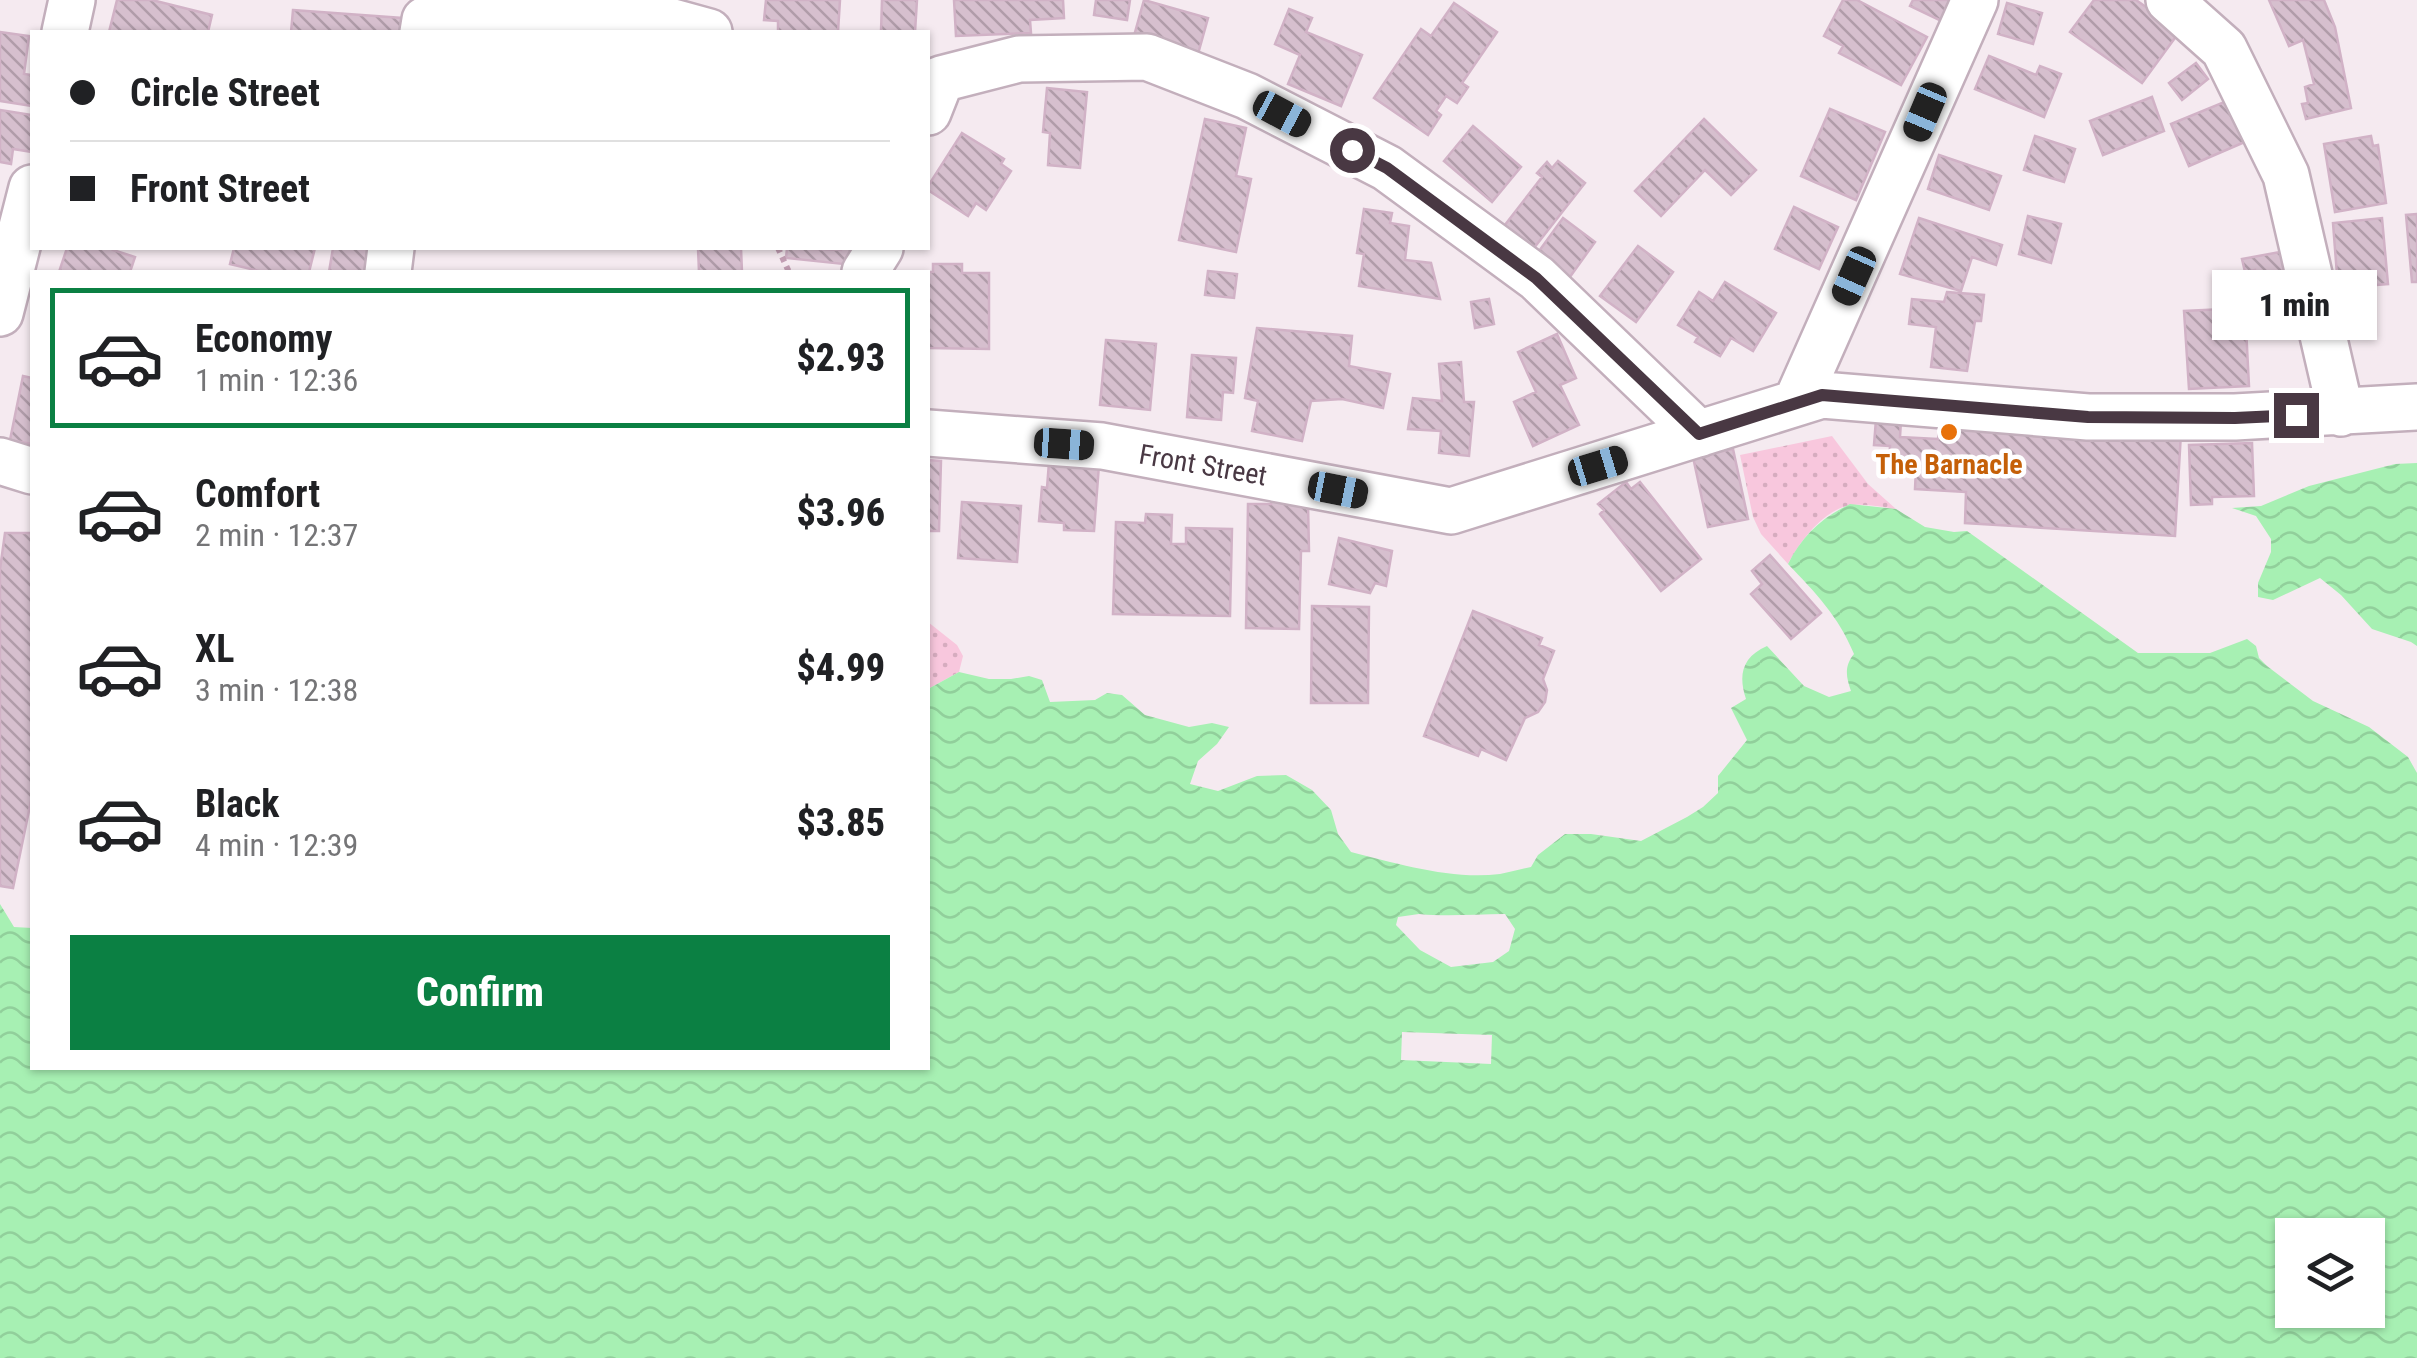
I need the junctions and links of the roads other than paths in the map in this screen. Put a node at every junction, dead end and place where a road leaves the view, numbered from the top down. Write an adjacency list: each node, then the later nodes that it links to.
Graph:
1 (72, 0): 5 (street)
2 (1975, 0): 11 (street)
3 (2169, 0): 13 (street)
4 (641, 7): 6 (street); 7 (street)
5 (65, 30)
6 (423, 30)
7 (704, 30)
8 (932, 89): 15 (street)
9 (30, 196): 10 (street)
10 (0, 313)
11 (1796, 404): 13 (street, Front Street); 15 (street, Front Street)
12 (2417, 407): 13 (street, Front Street)
13 (2341, 413)
14 (930, 434): 15 (street, Front Street)
15 (1699, 434)
16 (0, 460): 17 (street)
17 (30, 470)

